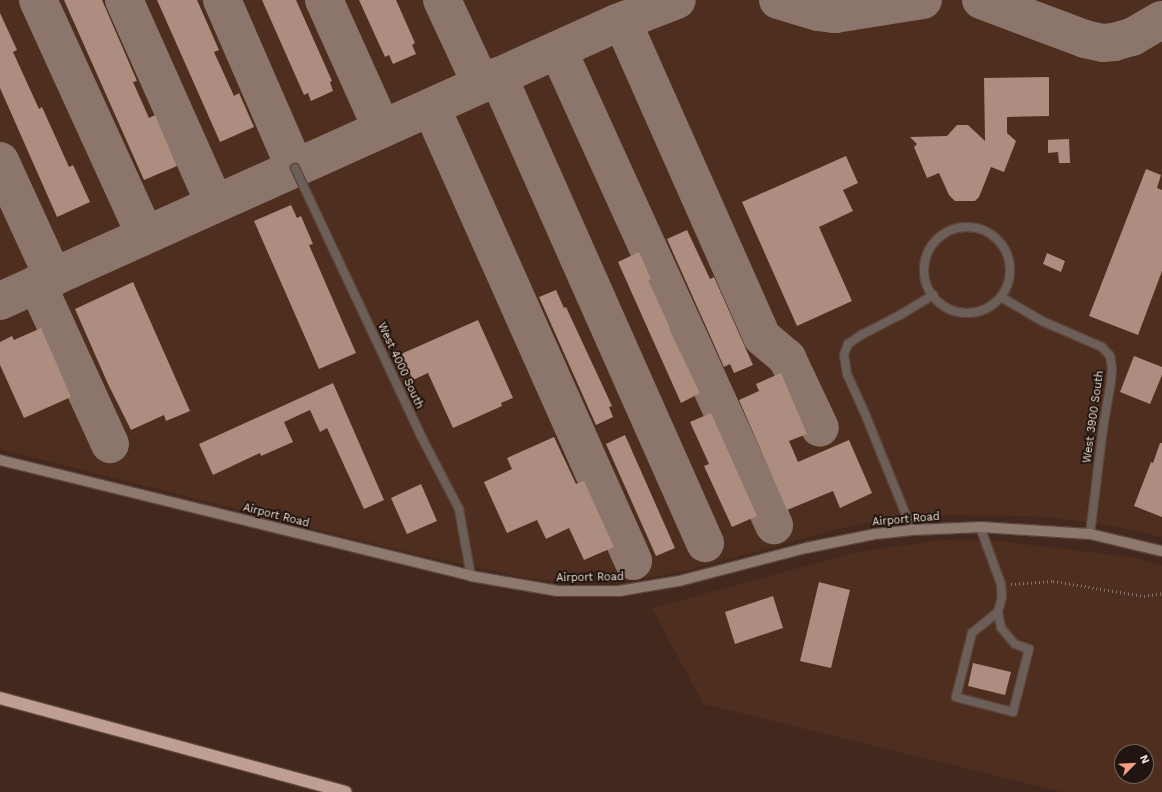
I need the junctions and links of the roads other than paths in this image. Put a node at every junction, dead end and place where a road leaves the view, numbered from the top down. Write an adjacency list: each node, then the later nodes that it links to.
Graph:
1 (295, 168): 9 (lane, West 4000 South)
2 (933, 295): 3 (lane); 3 (lane); 6 (lane)
3 (1001, 297): 7 (lane, West 3900 South)
4 (0, 460): 9 (street, Airport Road)
5 (980, 527): 6 (street, Airport Road); 7 (street, Airport Road); 10 (lane)
6 (912, 530): 9 (street, Airport Road)
7 (1090, 534): 8 (street, Airport Road)
8 (1162, 551)
9 (471, 576)
10 (998, 612): 10 (lane)
11 (0, 698): 12 (highway)
12 (345, 792)

